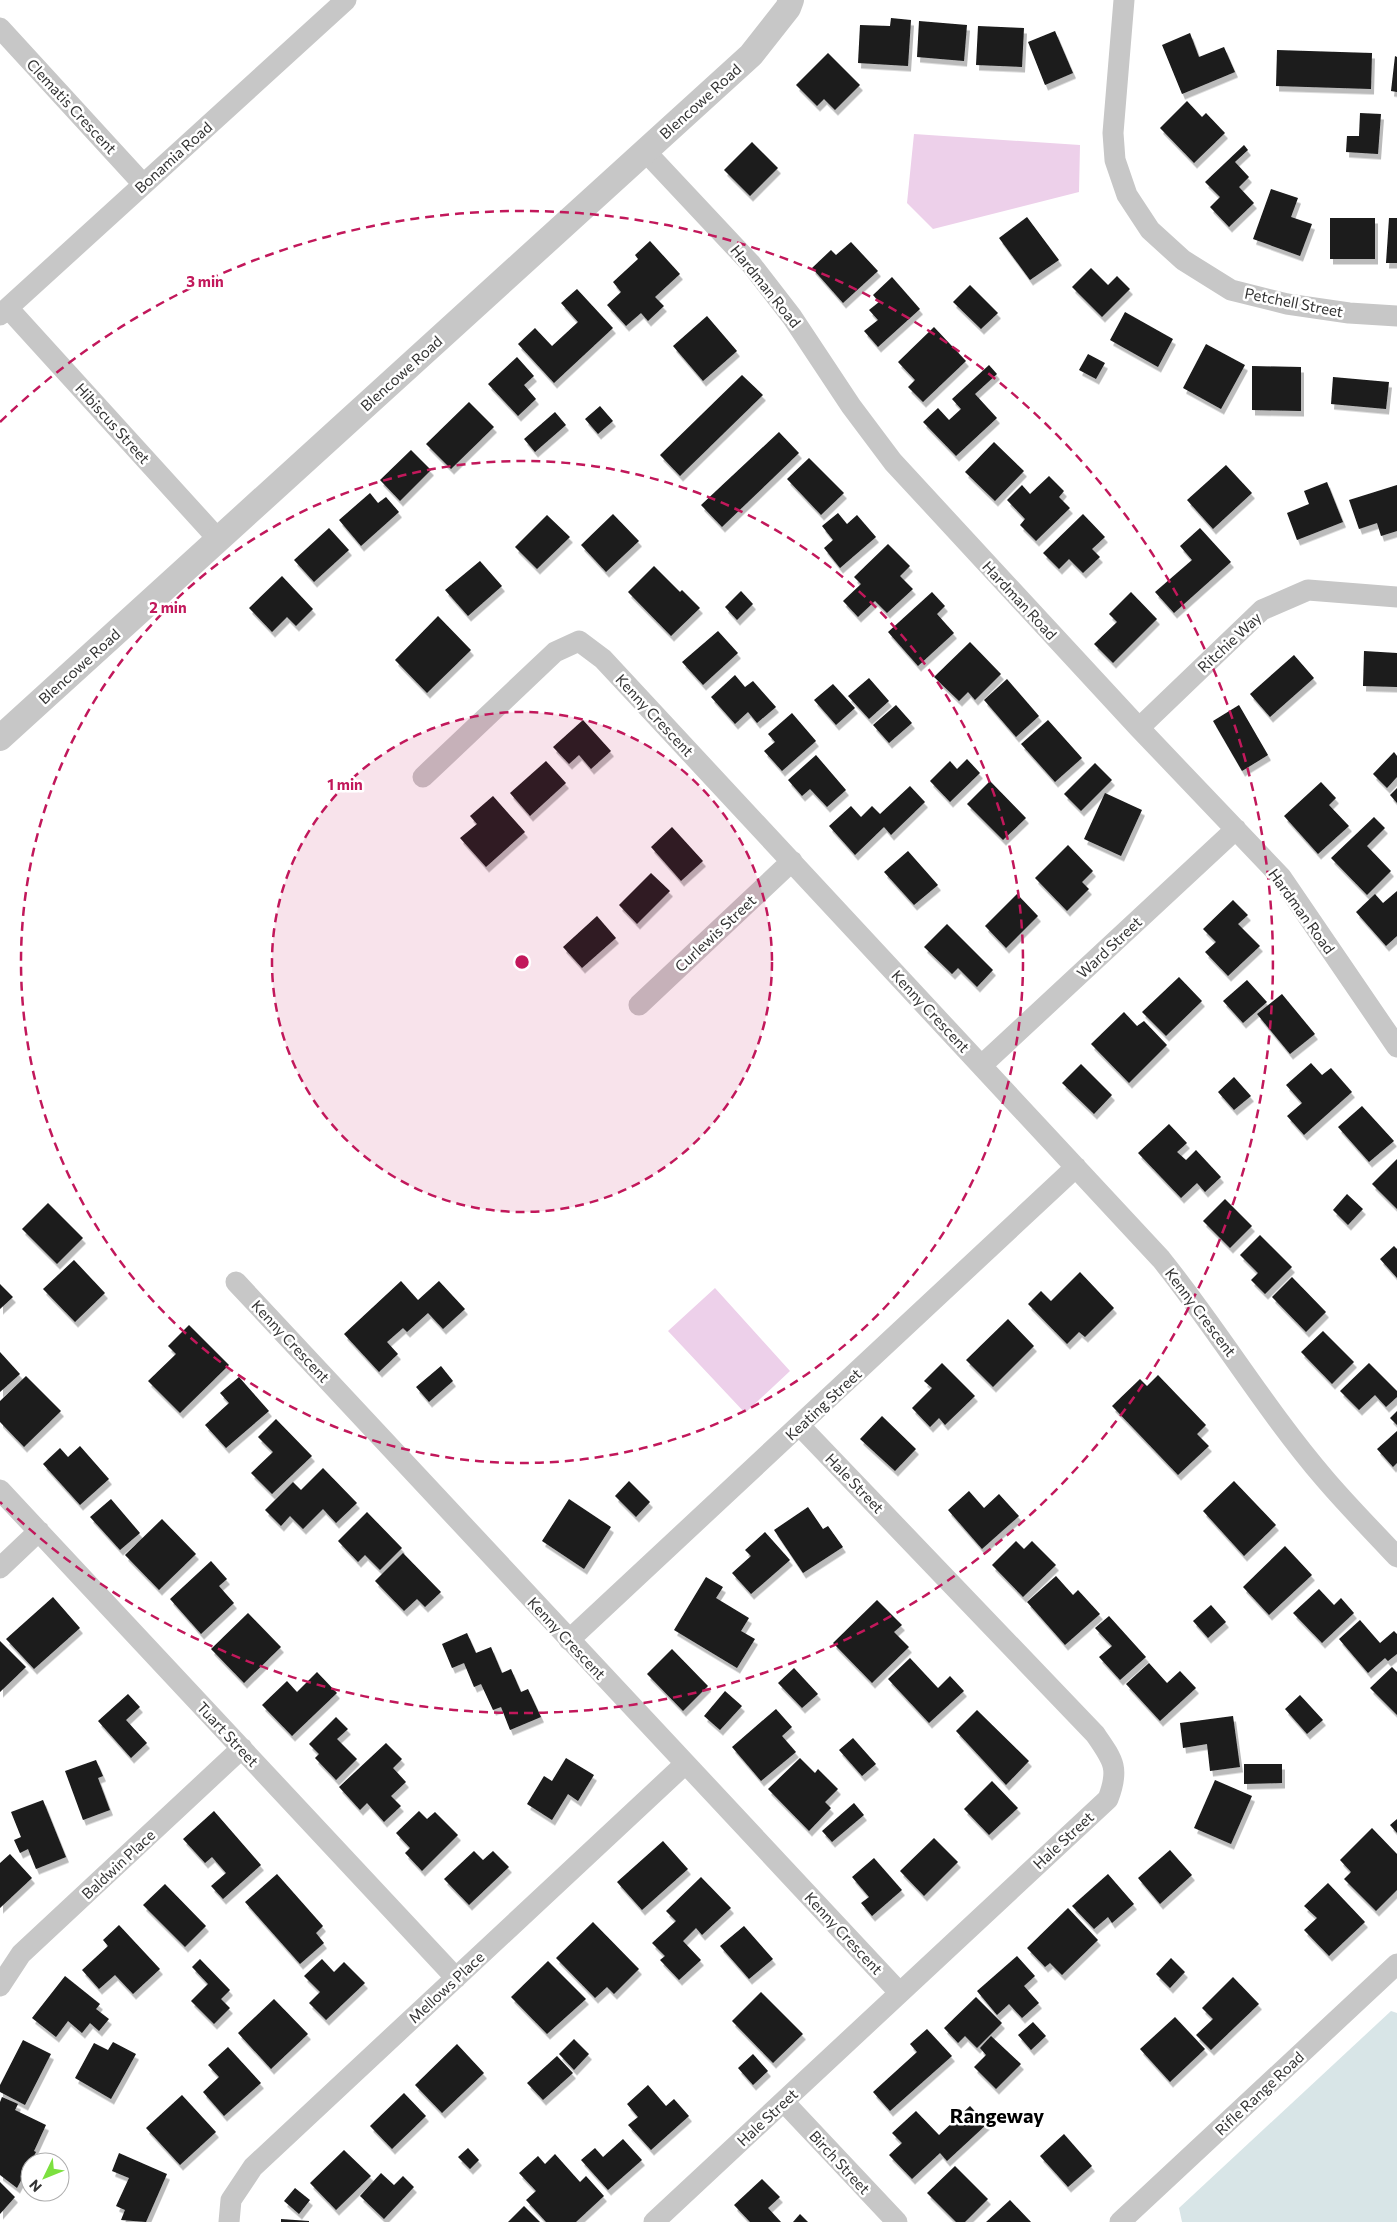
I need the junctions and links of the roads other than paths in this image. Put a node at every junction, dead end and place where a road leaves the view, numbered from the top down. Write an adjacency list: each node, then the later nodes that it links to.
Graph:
1 (346, 0): 6 (street, Bonamia Road)
2 (791, 0): 5 (street, Blencowe Road)
3 (1124, 0): 8 (street, Petchell Street)
4 (0, 28): 6 (street, Clematis Crescent)
5 (645, 151): 9 (street, Blencowe Road); 11 (street, Hardman Road)
6 (143, 184): 7 (street, Bonamia Road)
7 (4, 311): 9 (street, Hibiscus Street)
8 (1397, 316)
9 (218, 539): 12 (street, Blencowe Road)
10 (1397, 597): 11 (street, Ritchie Way)
11 (1138, 728): 14 (street, Hardman Road)
12 (0, 738)
13 (423, 777): 15 (street, Kenny Crescent)
14 (1236, 829): 17 (street, Hardman Road); 18 (street, Ward Street)
15 (792, 861): 16 (street, Curlewis Street); 18 (street, Kenny Crescent)
16 (638, 1006)
17 (1397, 1047)
18 (982, 1065): 19 (street, Kenny Crescent)
19 (1076, 1166): 21 (street, Keating Street); 24 (street, Kenny Crescent)
20 (236, 1282): 26 (street, Kenny Crescent)
21 (800, 1426): 26 (street, Keating Street); 32 (street, Hale Street)
22 (0, 1490): 23 (street, Tuart Street)
23 (39, 1531): 25 (street); 27 (street, Tuart Street)
24 (1397, 1557)
25 (0, 1568)
26 (569, 1640): 28 (street, Kenny Crescent)
27 (242, 1748): 30 (street, Tuart Street); 31 (street, Baldwin Place)
28 (685, 1764): 30 (street, Mellows Place); 32 (street, Kenny Crescent)
29 (1397, 1964): 37 (street, Rifle Range Road)
30 (456, 1978): 34 (street, Mellows Place)
31 (0, 1986)
32 (899, 1992): 33 (street, Hale Street)
33 (784, 2102): 35 (street, Hale Street); 36 (street, Birch Street)
34 (229, 2222)
35 (654, 2222)
36 (897, 2222)
37 (1120, 2222)

